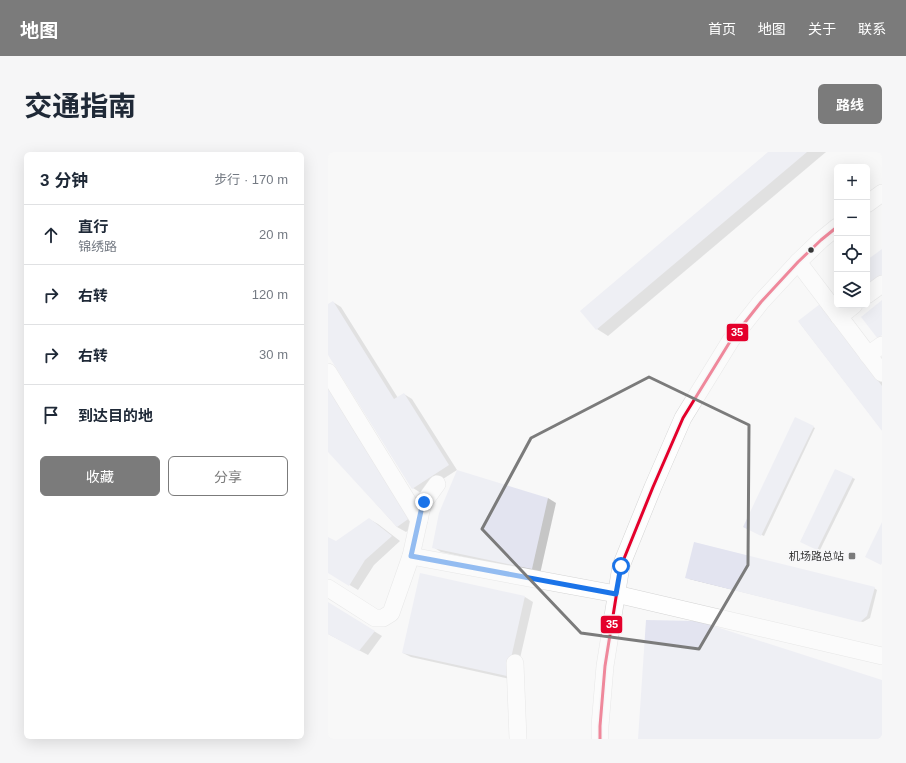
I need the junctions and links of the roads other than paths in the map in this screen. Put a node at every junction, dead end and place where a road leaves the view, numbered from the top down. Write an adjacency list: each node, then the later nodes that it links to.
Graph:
1 (882, 193): 2 (street)
2 (870, 202)
3 (834, 229): 4 (street)
4 (798, 262): 8 (street); 17 (street)
5 (882, 284): 6 (street)
6 (870, 293)
7 (850, 308): 8 (street)
8 (839, 317): 10 (street)
9 (882, 345): 10 (street)
10 (868, 356): 12 (street)
11 (328, 372): 14 (street)
12 (882, 373)
13 (437, 484): 14 (street)
14 (419, 520): 15 (street)
15 (411, 556): 16 (street); 17 (street)
16 (328, 588)
17 (616, 594): 18 (street); 21 (street)
18 (882, 656)
19 (515, 663): 20 (street)
20 (518, 739)
21 (600, 739)

